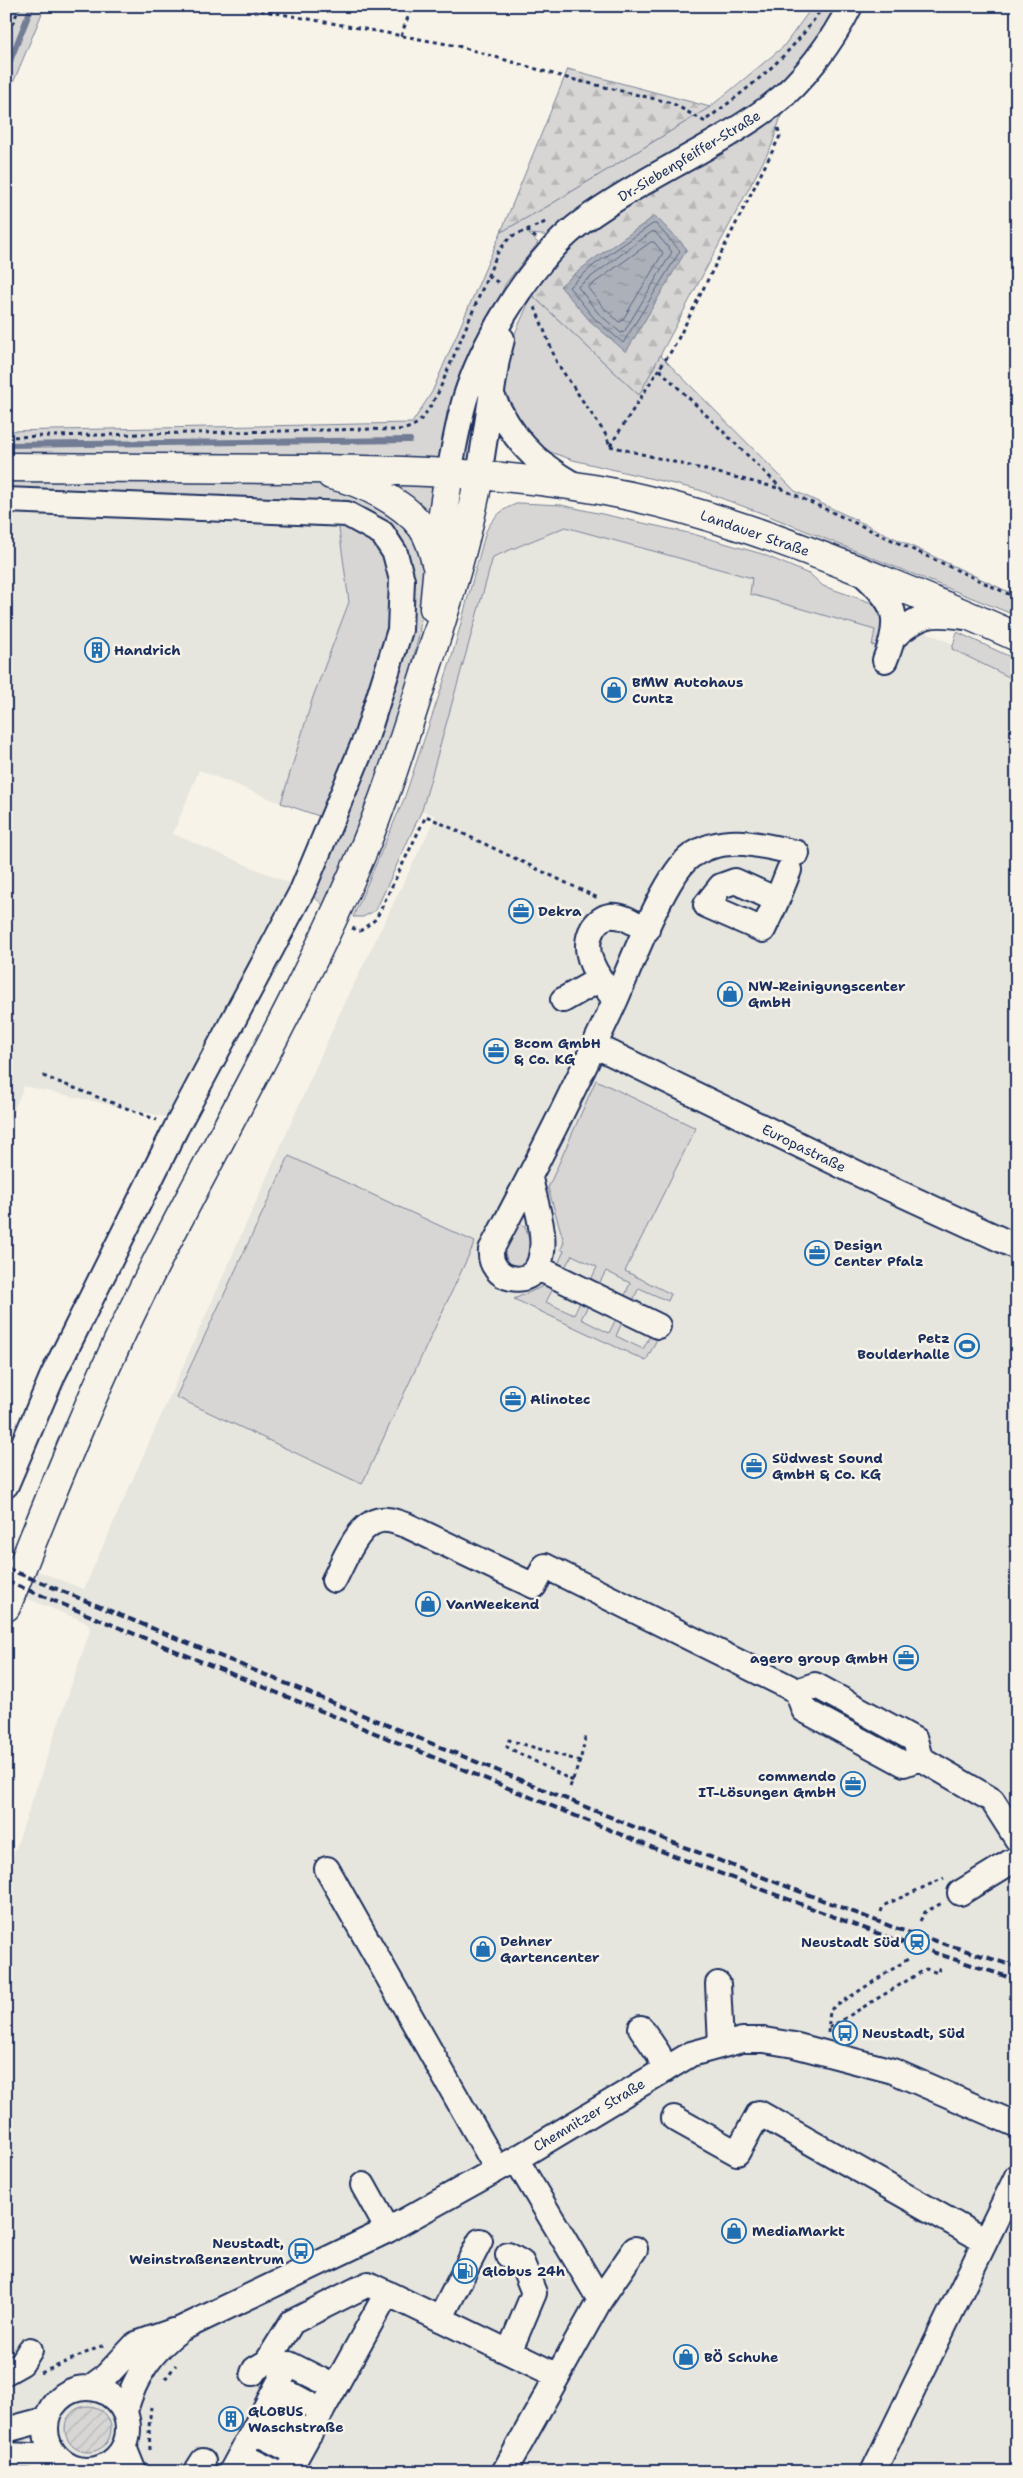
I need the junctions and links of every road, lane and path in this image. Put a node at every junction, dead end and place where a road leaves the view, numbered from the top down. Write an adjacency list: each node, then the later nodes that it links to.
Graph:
1 (20, 6): 7 (path)
2 (237, 6): 6 (path)
3 (412, 6): 6 (path)
4 (823, 6): 9 (path)
5 (850, 6): 8 (street, Dr.-Siebenpfeiffer-Straße)
6 (401, 36): 9 (path)
7 (6, 39)
8 (772, 106): 9 (street, Dr.-Siebenpfeiffer-Straße); 13 (path)
9 (707, 129): 12 (street, Dr.-Siebenpfeiffer-Straße)
10 (551, 219): 11 (path)
11 (488, 276): 12 (path); 15 (path)
12 (518, 295): 14 (street, Dr.-Siebenpfeiffer-Straße); 16 (path); 19 (street, Dr.-Siebenpfeiffer-Straße)
13 (658, 369): 16 (path); 22 (path)
14 (492, 394): 20 (street, Dr.-Siebenpfeiffer-Straße); 21 (street)
15 (6, 437)
16 (610, 446): 22 (path)
17 (6, 467): 18 (main road)
18 (303, 469): 19 (main road, Landauer Straße); 24 (main road)
19 (449, 473): 20 (main road, Landauer Straße); 24 (main road)
20 (479, 476): 21 (main road, Landauer Straße); 30 (main road)
21 (578, 487): 25 (main road, Landauer Straße)
22 (782, 488): 26 (path)
23 (6, 500): 41 (street)
24 (437, 569): 30 (main road)
25 (860, 571): 27 (main road, Landauer Straße); 28 (street)
26 (1017, 598)
27 (975, 618): 28 (street); 29 (main road, Landauer Straße)
28 (895, 636): 31 (street)
29 (1017, 637)
30 (431, 652): 34 (main road)
31 (885, 660)
32 (777, 900): 35 (street)
33 (617, 916): 34 (path); 35 (street); 36 (street)
34 (332, 921): 48 (main road)
35 (647, 930): 38 (street)
36 (600, 979): 37 (street); 38 (street)
37 (562, 1000)
38 (615, 1000): 39 (street)
39 (594, 1045): 42 (street); 43 (street, Europastraße)
40 (43, 1076): 41 (path)
41 (176, 1128): 46 (street)
42 (530, 1178): 44 (street); 44 (street)
43 (1017, 1247)
44 (538, 1268): 45 (street)
45 (658, 1326)
46 (6, 1485)
47 (334, 1580): 53 (street)
48 (6, 1607)
49 (586, 1736): 50 (path)
50 (580, 1761): 51 (path); 51 (path)
51 (572, 1780): 52 (path)
52 (570, 1787)
53 (1017, 1839)
54 (1017, 1858): 56 (street)
55 (327, 1869): 69 (street)
56 (954, 1884): 57 (path); 58 (path)
57 (881, 1912)
58 (920, 1921)
59 (908, 1959): 62 (path)
60 (940, 1965): 64 (path)
61 (718, 1984): 65 (street)
62 (830, 2010)
63 (641, 2028): 66 (street)
64 (829, 2028)
65 (721, 2044): 66 (street, Chemnitzer Straße); 68 (street, Chemnitzer Straße)
66 (665, 2070): 69 (street, Chemnitzer Straße)
67 (674, 2118): 74 (street)
68 (1017, 2125)
69 (507, 2164): 72 (street, Chemnitzer Straße); 78 (street)
70 (1017, 2176): 74 (street)
71 (363, 2185): 72 (street)
72 (388, 2230): 80 (street, Chemnitzer Straße)
73 (480, 2241): 79 (street)
74 (985, 2241): 107 (street)
75 (635, 2249): 78 (street)
76 (508, 2254): 82 (street)
77 (387, 2294): 79 (street); 85 (street); 89 (street)
78 (600, 2300): 86 (street)
79 (440, 2319): 82 (street)
80 (182, 2329): 88 (street, Chemnitzer Straße); 92 (street, Chemnitzer Straße)
81 (30, 2350): 84 (street)
82 (509, 2352): 86 (street)
83 (177, 2364): 87 (path)
84 (6, 2372)
85 (265, 2375): 89 (street); 91 (street); 94 (street)
86 (556, 2375): 106 (street)
87 (161, 2384)
88 (91, 2387): 92 (street); 93 (street)
89 (335, 2387): 91 (street)
90 (153, 2399): 99 (path)
91 (322, 2410): 96 (street)
92 (125, 2411): 97 (street)
93 (47, 2419): 95 (street); 100 (street)
94 (259, 2421): 96 (street); 101 (street); 102 (street)
95 (6, 2430)
96 (310, 2433): 101 (street)
97 (124, 2447): 103 (street); 104 (street)
98 (6, 2455): 100 (street)
99 (152, 2456)
100 (57, 2457): 103 (street)
101 (293, 2463)
102 (216, 2466): 105 (street)
103 (89, 2471)
104 (134, 2472)
105 (275, 2472)
106 (504, 2472)
107 (873, 2472)

